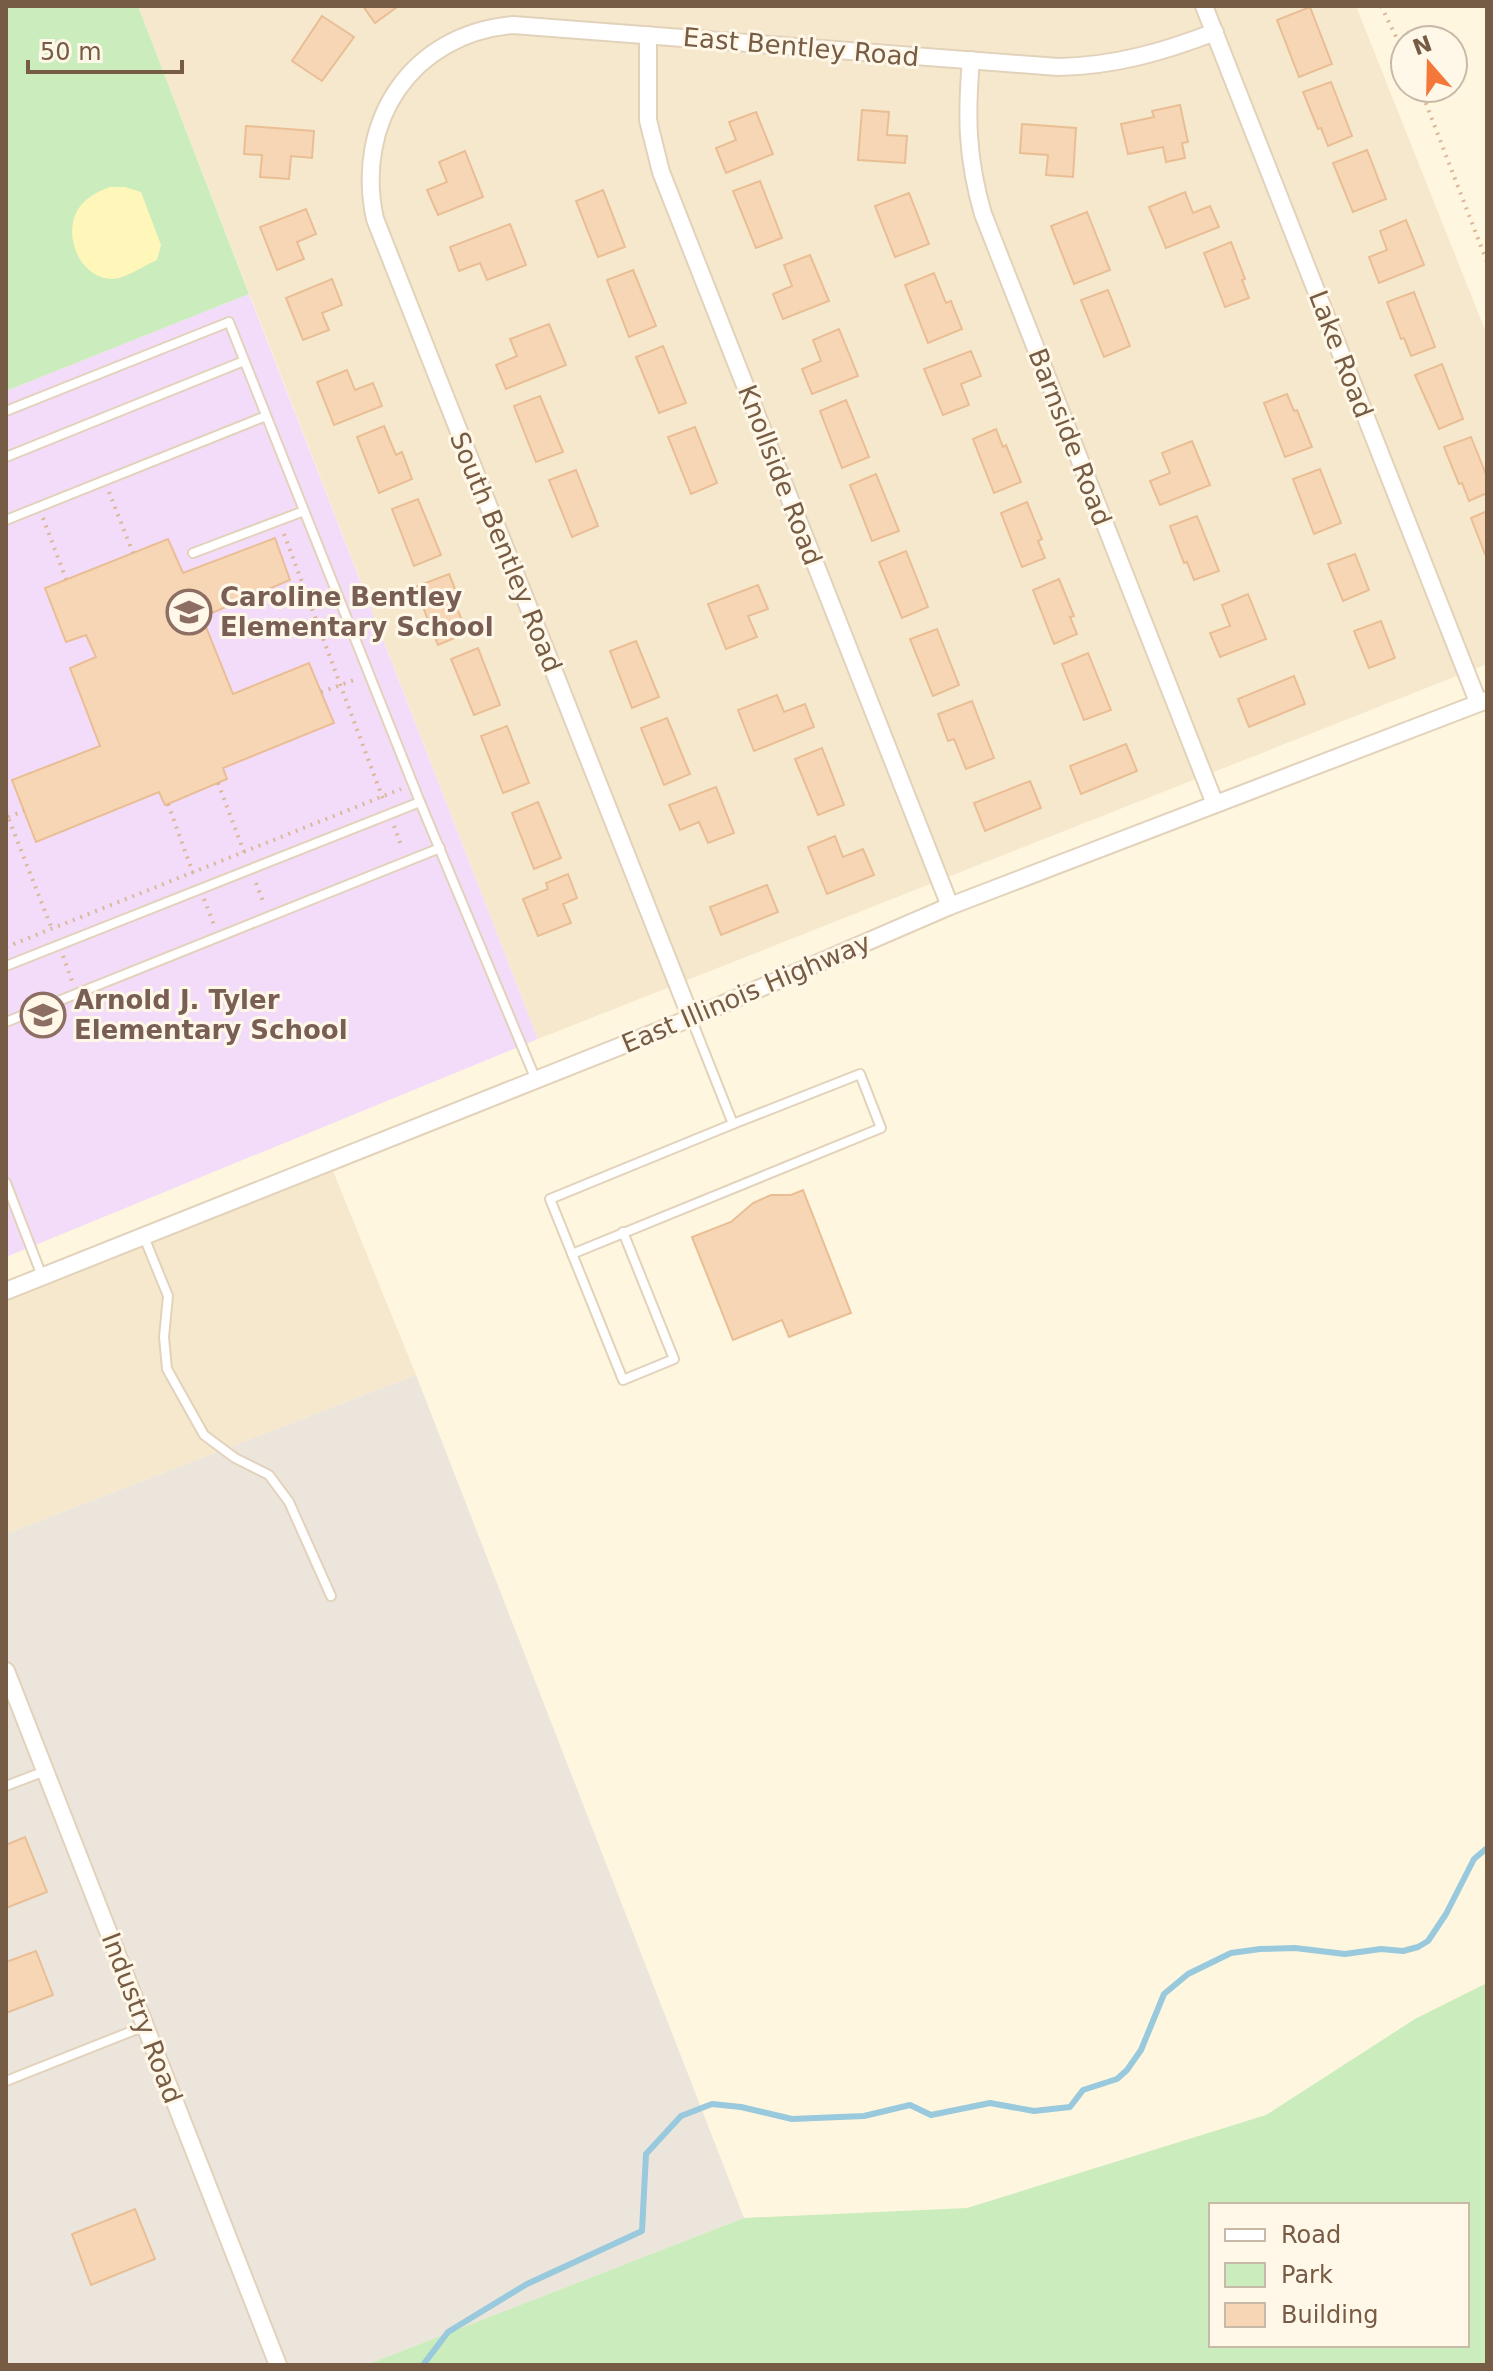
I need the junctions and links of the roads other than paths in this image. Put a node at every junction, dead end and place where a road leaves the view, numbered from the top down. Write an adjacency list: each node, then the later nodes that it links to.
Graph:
1 (1204, 6): 2 (street, Lake Road)
2 (1215, 32): 4 (street, East Bentley Road); 13 (street, Lake Road)
3 (648, 35): 4 (street, East Bentley Road); 5 (street, East Bentley Road); 17 (street, Knollside Road)
4 (971, 60): 15 (street, Barnside Road)
5 (401, 83): 19 (street, South Bentley Road)
6 (244, 361): 7 (lane); 8 (lane); 9 (lane)
7 (6, 411)
8 (266, 416): 10 (lane); 11 (lane)
9 (6, 457)
10 (304, 511): 12 (lane); 14 (lane)
11 (6, 520)
12 (193, 553)
13 (1482, 701): 15 (street, East Illinois Highway)
14 (420, 802): 16 (lane); 18 (lane)
15 (1215, 804): 17 (street, East Illinois Highway)
16 (440, 848): 20 (lane); 21 (lane)
17 (950, 906): 19 (street, East Illinois Highway)
18 (6, 966)
19 (691, 1018): 21 (street, East Illinois Highway); 22 (lane)
20 (6, 1022)
21 (536, 1080): 25 (street, East Illinois Highway)
22 (733, 1124): 24 (lane); 26 (lane)
23 (6, 1183): 27 (lane)
24 (623, 1232): 26 (lane); 26 (lane)
25 (143, 1236): 27 (street, East Illinois Highway); 29 (lane)
26 (572, 1254)
27 (42, 1276): 28 (street, East Illinois Highway)
28 (6, 1291)
29 (331, 1596)
30 (6, 1671): 31 (street, Industry Road)
31 (45, 1771): 32 (lane); 33 (street, Industry Road)
32 (6, 1786)
33 (145, 2026): 34 (lane); 35 (street, Industry Road)
34 (6, 2081)
35 (278, 2365)

